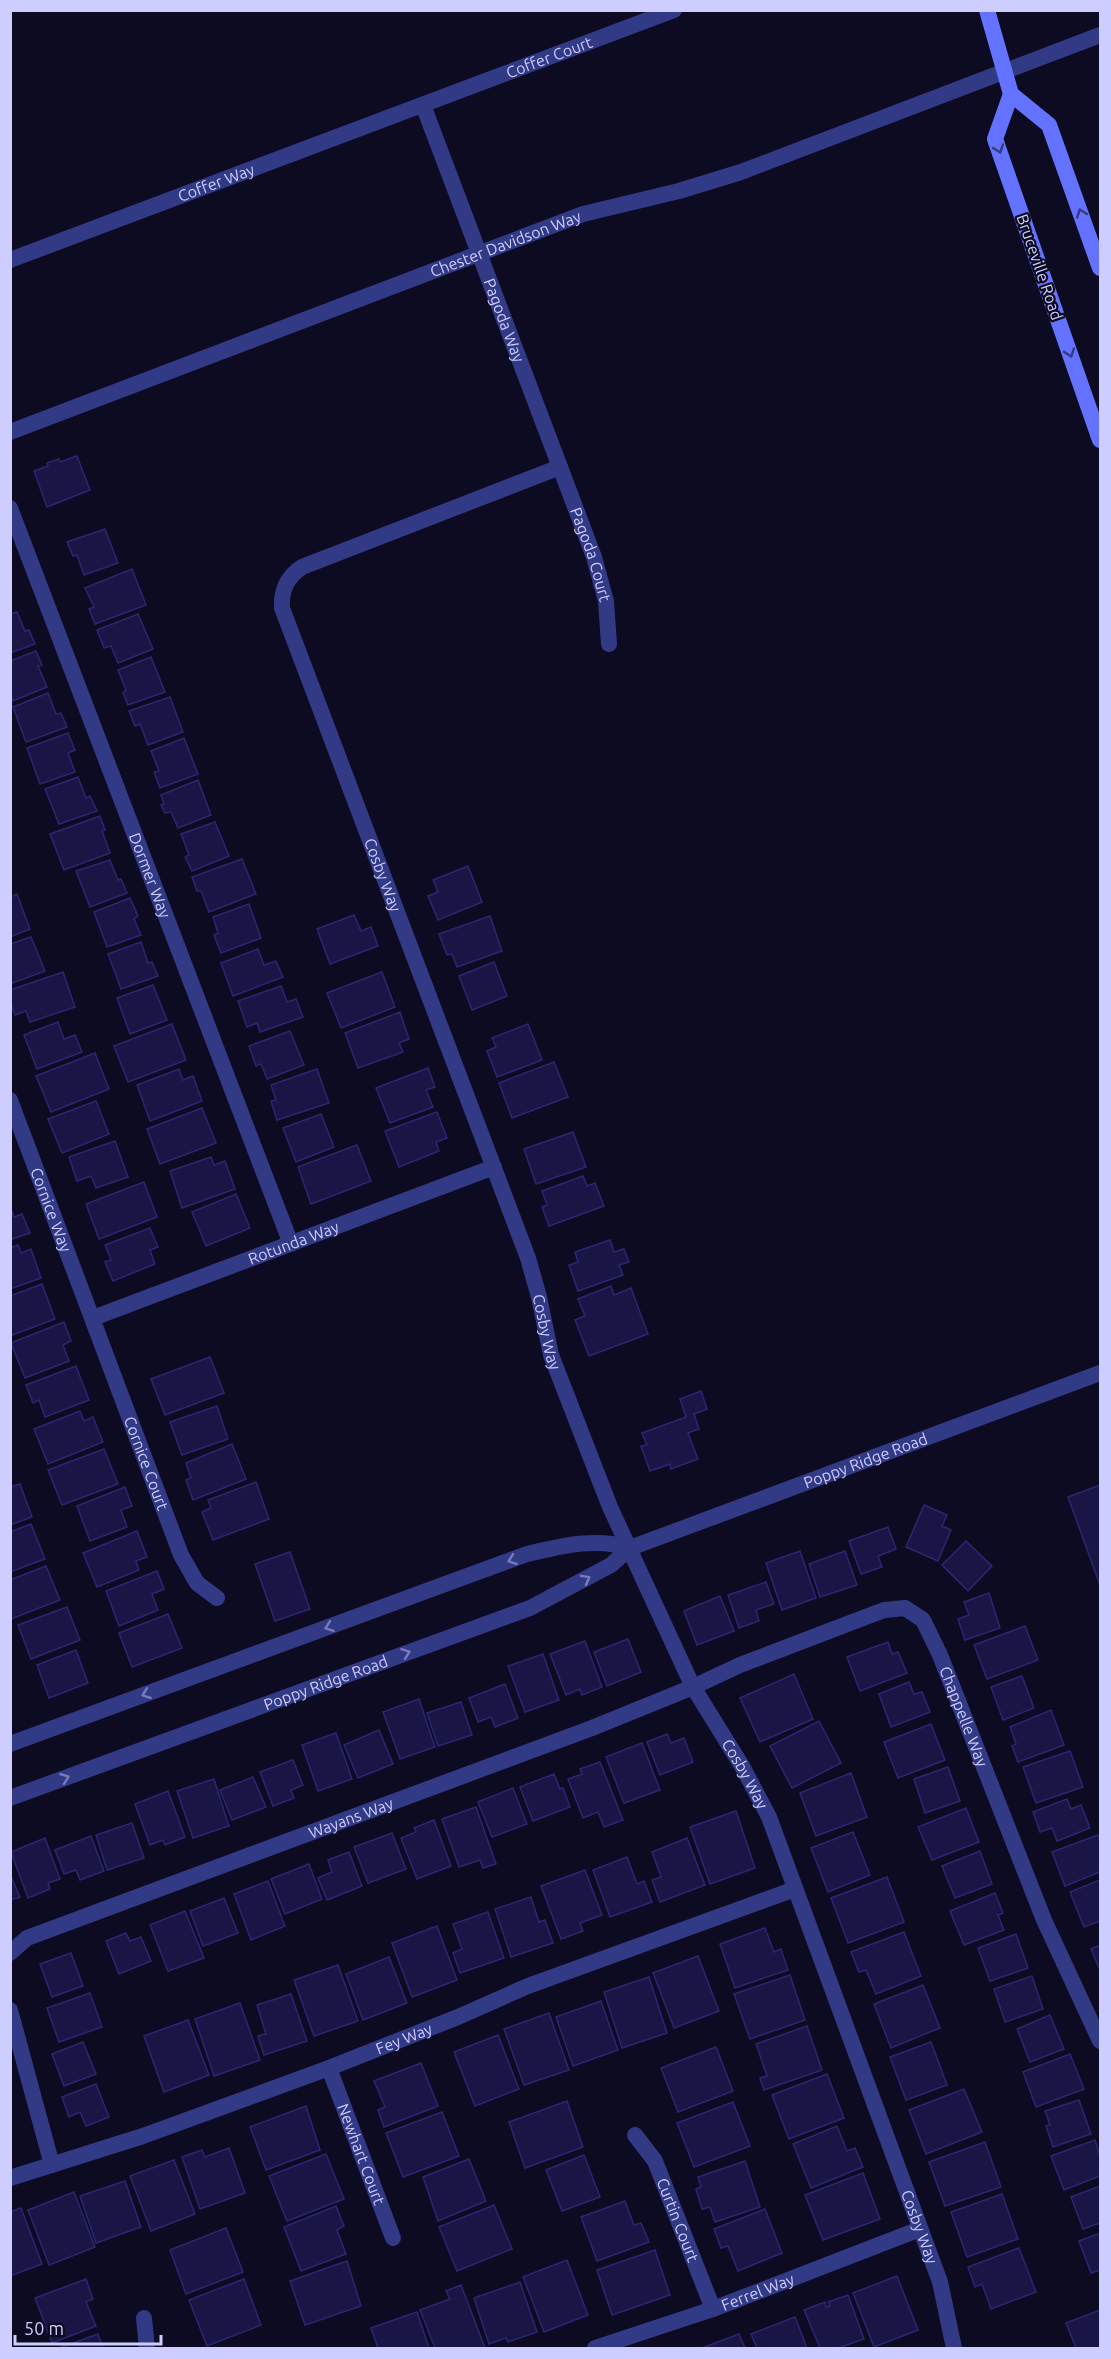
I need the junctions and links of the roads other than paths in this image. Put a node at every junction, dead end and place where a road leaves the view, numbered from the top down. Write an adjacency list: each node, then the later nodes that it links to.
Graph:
1 (674, 10): 6 (street, Coffer Court)
2 (987, 10): 4 (main road)
3 (1101, 35): 4 (street, Chester Davidson Way)
4 (1003, 72): 5 (main road); 7 (street, Chester Davidson Way)
5 (1011, 94): 9 (main road, one-way to 5); 11 (main road, Bruceville Road, one-way to 11)
6 (423, 105): 7 (street, Pagoda Way); 8 (street, Coffer Way)
7 (480, 253): 10 (street, Chester Davidson Way); 12 (street, Pagoda Way)
8 (10, 260)
9 (1101, 268)
10 (10, 432)
11 (1101, 440)
12 (560, 467): 14 (street, Pagoda Court); 16 (street, Cosby Way)
13 (10, 508): 17 (street, Dormer Way)
14 (609, 644)
15 (10, 1100): 18 (street, Cornice Way)
16 (494, 1167): 17 (street, Rotunda Way); 20 (street, Cosby Way)
17 (291, 1244): 18 (street, Rotunda Way)
18 (93, 1318): 21 (street, Cornice Court)
19 (1101, 1373): 20 (street, Poppy Ridge Road)
20 (630, 1548): 22 (street, Cosby Way); 23 (street, one-way to 23); 24 (street, Poppy Ridge Road, one-way to 20)
21 (217, 1598)
22 (693, 1687): 25 (street, Cosby Way); 26 (street, Wayans Way); 28 (street, Chappelle Way)
23 (12, 1737)
24 (10, 1798)
25 (795, 1889): 29 (street, Fey Way); 33 (street, Cosby Way)
26 (10, 1953)
27 (10, 2010): 31 (street)
28 (1101, 2041)
29 (329, 2068): 31 (street, Fey Way); 34 (street, Newhart Court)
30 (636, 2135): 35 (street, Curtin Court)
31 (52, 2165): 32 (street, Fey Way)
32 (10, 2178)
33 (920, 2229): 35 (street, Ferrel Way); 39 (street, Cosby Way)
34 (393, 2238)
35 (713, 2309): 38 (street, Ferrel Way)
36 (144, 2318): 37 (street)
37 (147, 2349)
38 (595, 2349)
39 (954, 2349)

